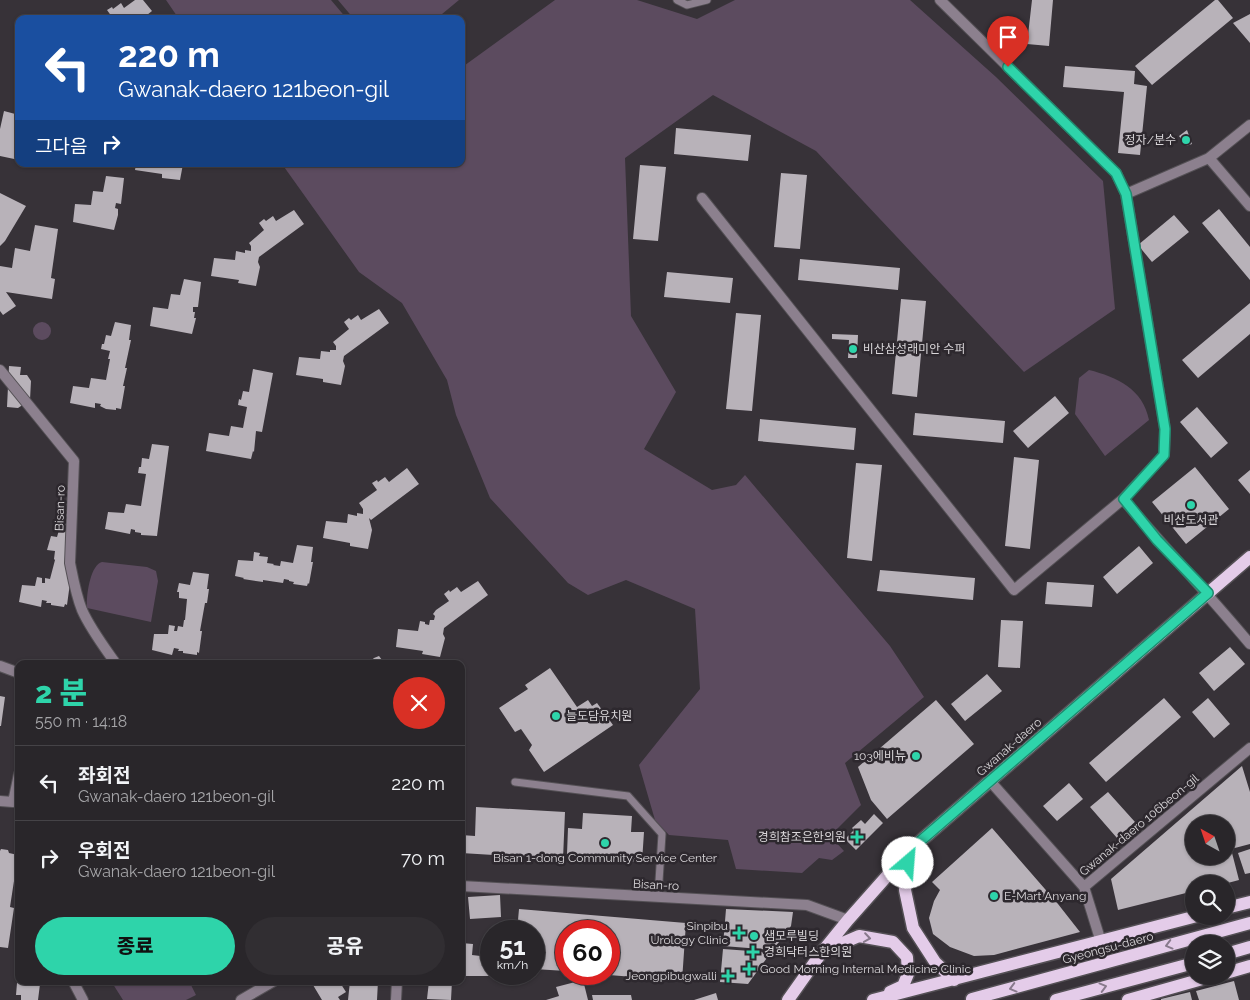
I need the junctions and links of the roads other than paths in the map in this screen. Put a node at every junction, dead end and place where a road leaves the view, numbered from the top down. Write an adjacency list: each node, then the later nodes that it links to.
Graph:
1 (677, 0): 2 (lane)
2 (707, 0)
3 (941, 0): 6 (street)
4 (1250, 125): 5 (street)
5 (1209, 158): 6 (street); 8 (street)
6 (1126, 194): 10 (street)
7 (702, 198): 10 (street)
8 (1250, 206)
9 (0, 370): 14 (street, Bisan-ro)
10 (1124, 499): 12 (street)
11 (1250, 557): 12 (main road, Gwanak-daero)
12 (1208, 593): 13 (street); 18 (main road, Gwanak-daero)
13 (1250, 644)
14 (113, 660)
15 (0, 666): 16 (street)
16 (15, 672)
17 (1250, 748): 24 (street, Gwanak-daero 106beon-gil)
18 (990, 781): 22 (main road, Gwanak-daero); 24 (street, Gwanak-daero 106beon-gil)
19 (515, 782): 25 (lane)
20 (15, 793): 21 (street)
21 (0, 801)
22 (910, 850): 29 (main road, Gwanak-daero); 38 (main road)
23 (465, 886): 25 (street, Bisan-ro)
24 (1084, 887): 31 (street)
25 (658, 897): 29 (street, Bisan-ro)
26 (1250, 902): 27 (main road)
27 (1235, 906)
28 (1185, 919): 31 (main road)
29 (848, 920): 33 (main road, Gwanak-daero)
30 (1250, 923): 43 (main road, Gyeongsu-daero, one-way to 43)
31 (1101, 942): 38 (main road)
32 (1250, 948): 34 (main road)
33 (822, 952): 47 (main road, Gwanak-daero); 48 (main road, one-way to 48)
34 (1235, 952)
35 (1185, 965): 50 (main road, one-way to 35)
36 (1250, 966): 37 (main road)
37 (1235, 970)
38 (954, 980): 48 (main road); 49 (main road)
39 (1185, 984): 51 (main road)
40 (75, 985): 44 (street)
41 (267, 985): 45 (street)
42 (397, 985): 46 (street)
43 (972, 999)
44 (83, 1000)
45 (241, 1000)
46 (396, 1000)
47 (788, 1000)
48 (874, 1000)
49 (910, 1000)
50 (1056, 1000)
51 (1128, 1000)

